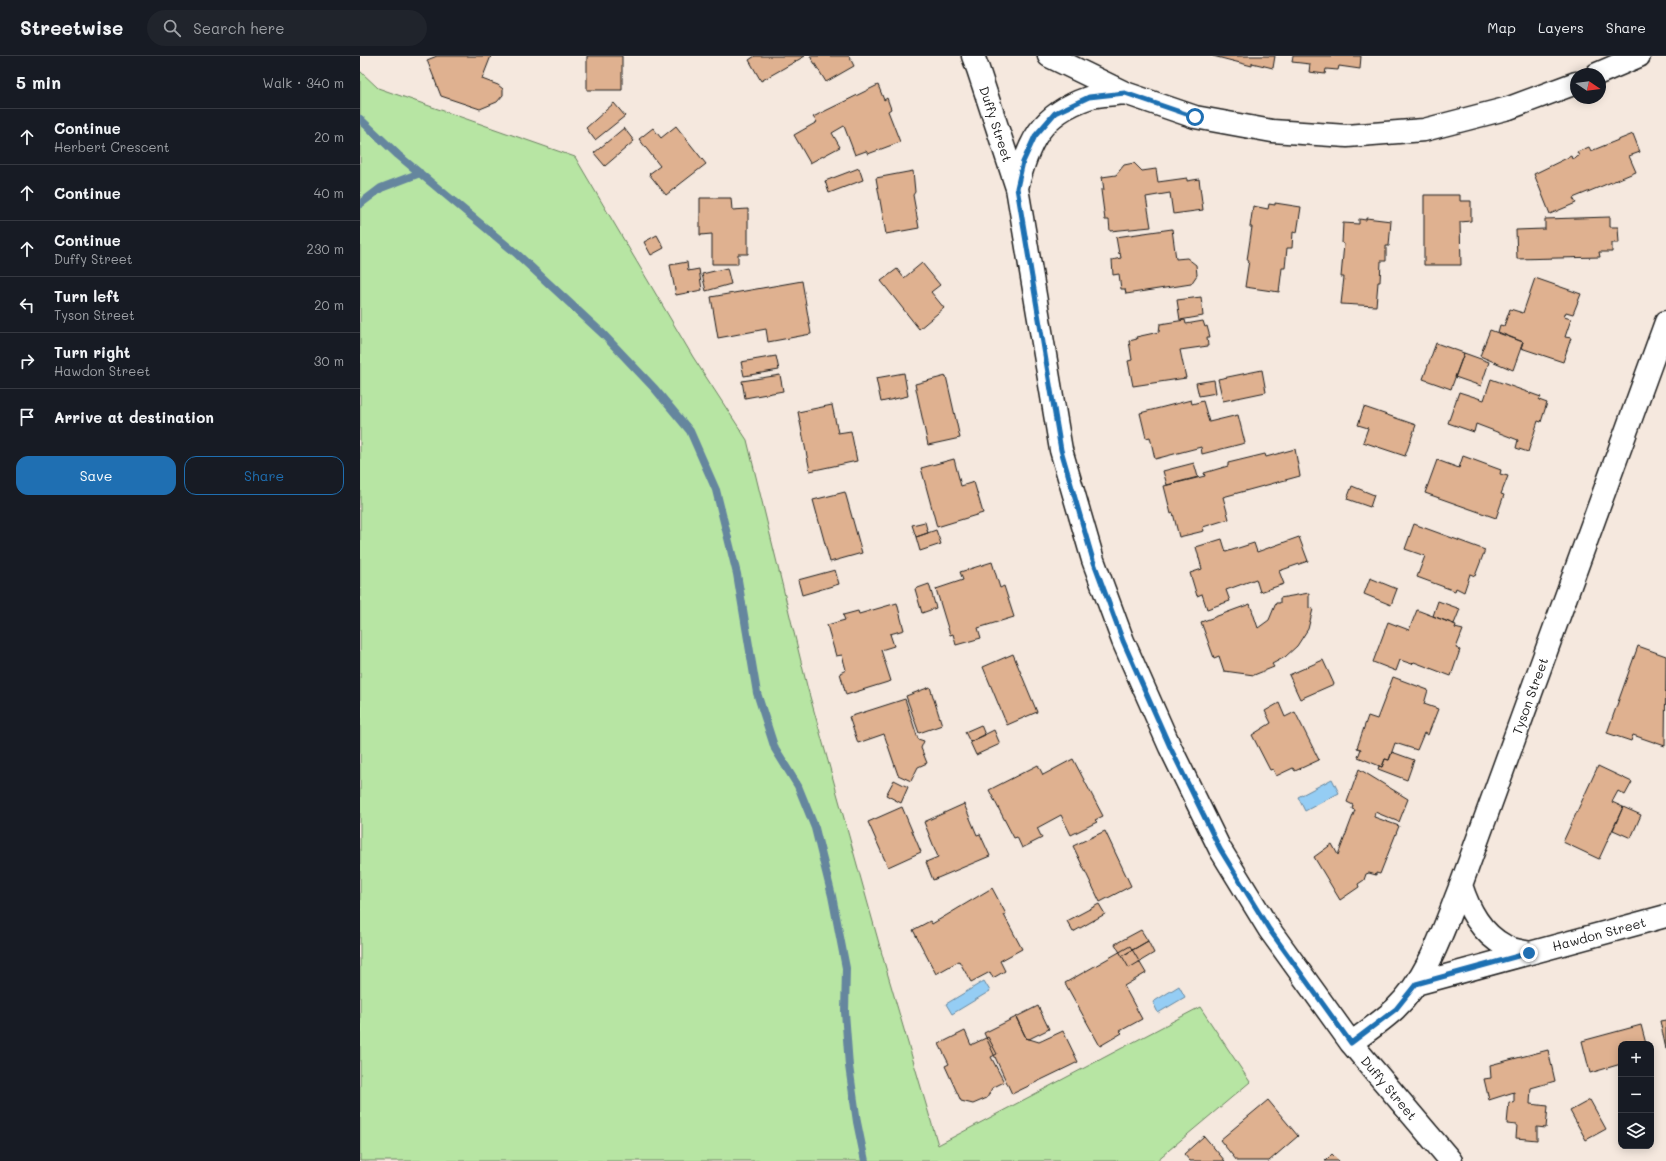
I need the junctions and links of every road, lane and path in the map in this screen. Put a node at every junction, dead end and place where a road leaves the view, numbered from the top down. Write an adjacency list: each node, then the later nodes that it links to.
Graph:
1 (972, 56): 7 (street, Duffy Street)
2 (1049, 56): 6 (street)
3 (1639, 56): 4 (street)
4 (1606, 70)
5 (1570, 85): 6 (street)
6 (1125, 93): 7 (street)
7 (1017, 188): 13 (street, Duffy Street)
8 (1666, 322): 9 (street, Tyson Street)
9 (1461, 885): 11 (street); 12 (street, Tyson Street)
10 (1666, 916): 11 (street, Hawdon Street)
11 (1529, 953): 12 (street, Hawdon Street)
12 (1416, 984): 13 (street, Tyson Street)
13 (1351, 1043): 14 (street, Duffy Street)
14 (1451, 1161)

